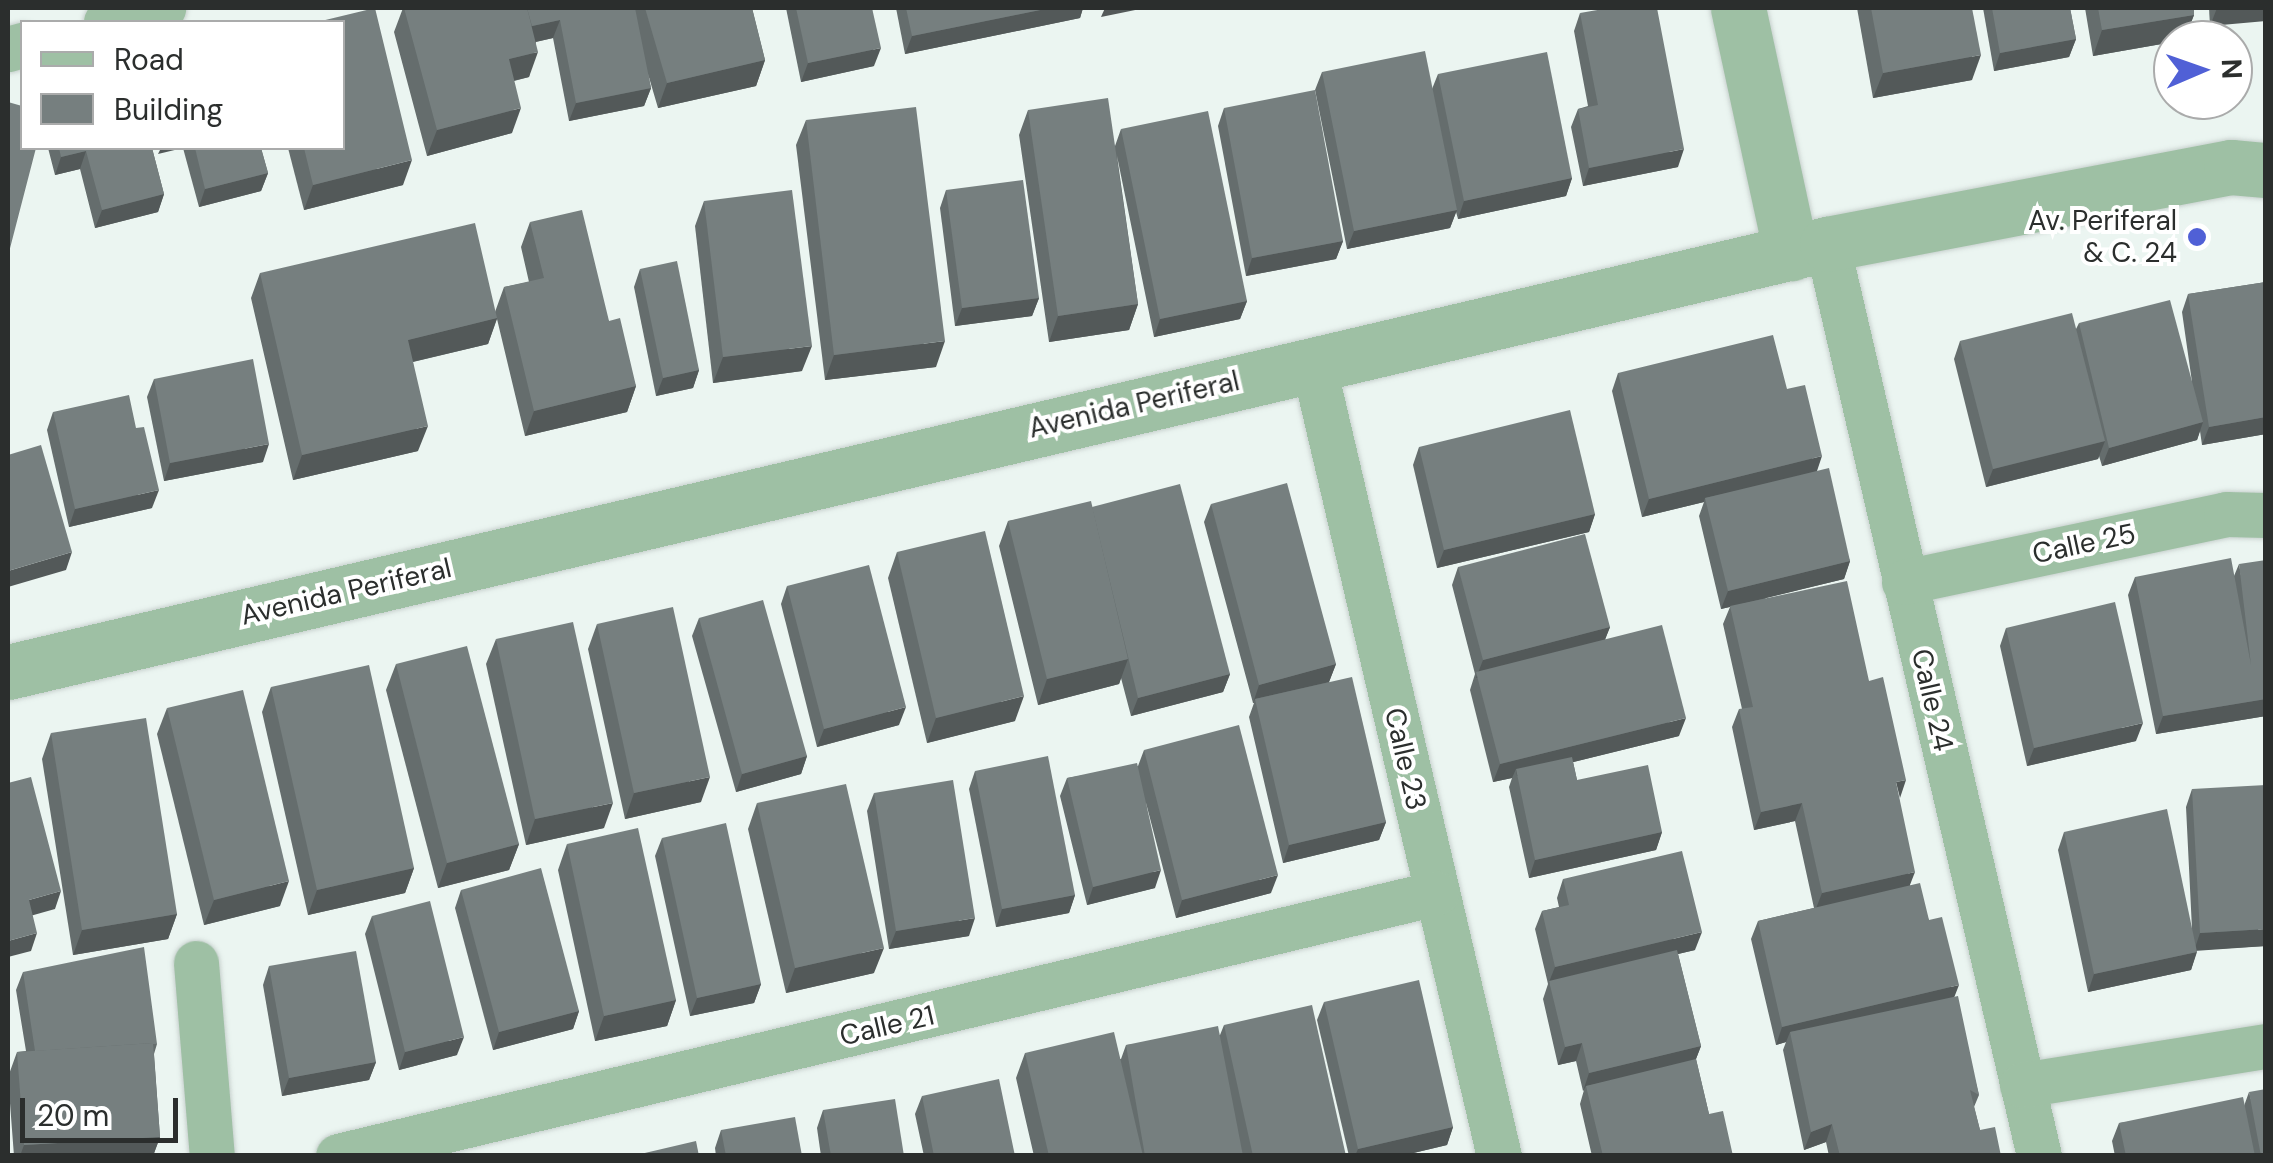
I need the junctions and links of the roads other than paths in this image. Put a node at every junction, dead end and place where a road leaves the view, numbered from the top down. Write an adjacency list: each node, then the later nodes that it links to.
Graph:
1 (163, 8): 3 (street)
2 (1738, 8): 5 (street)
3 (114, 20)
4 (2266, 170): 5 (street, Avenida Periferal)
5 (1809, 249): 6 (street, Avenida Periferal); 8 (street, Calle 24)
6 (1312, 362): 9 (street, Avenida Periferal); 10 (street, Calle 23)
7 (2266, 516): 8 (street, Calle 25)
8 (1904, 582): 13 (street, Calle 24)
9 (8, 672)
10 (1436, 893): 15 (street, Calle 21); 16 (street, Calle 23)
11 (196, 962): 14 (street)
12 (2266, 1046): 13 (street)
13 (2022, 1085): 17 (street, Calle 24)
14 (212, 1156)
15 (338, 1156)
16 (1498, 1156)
17 (2038, 1156)

